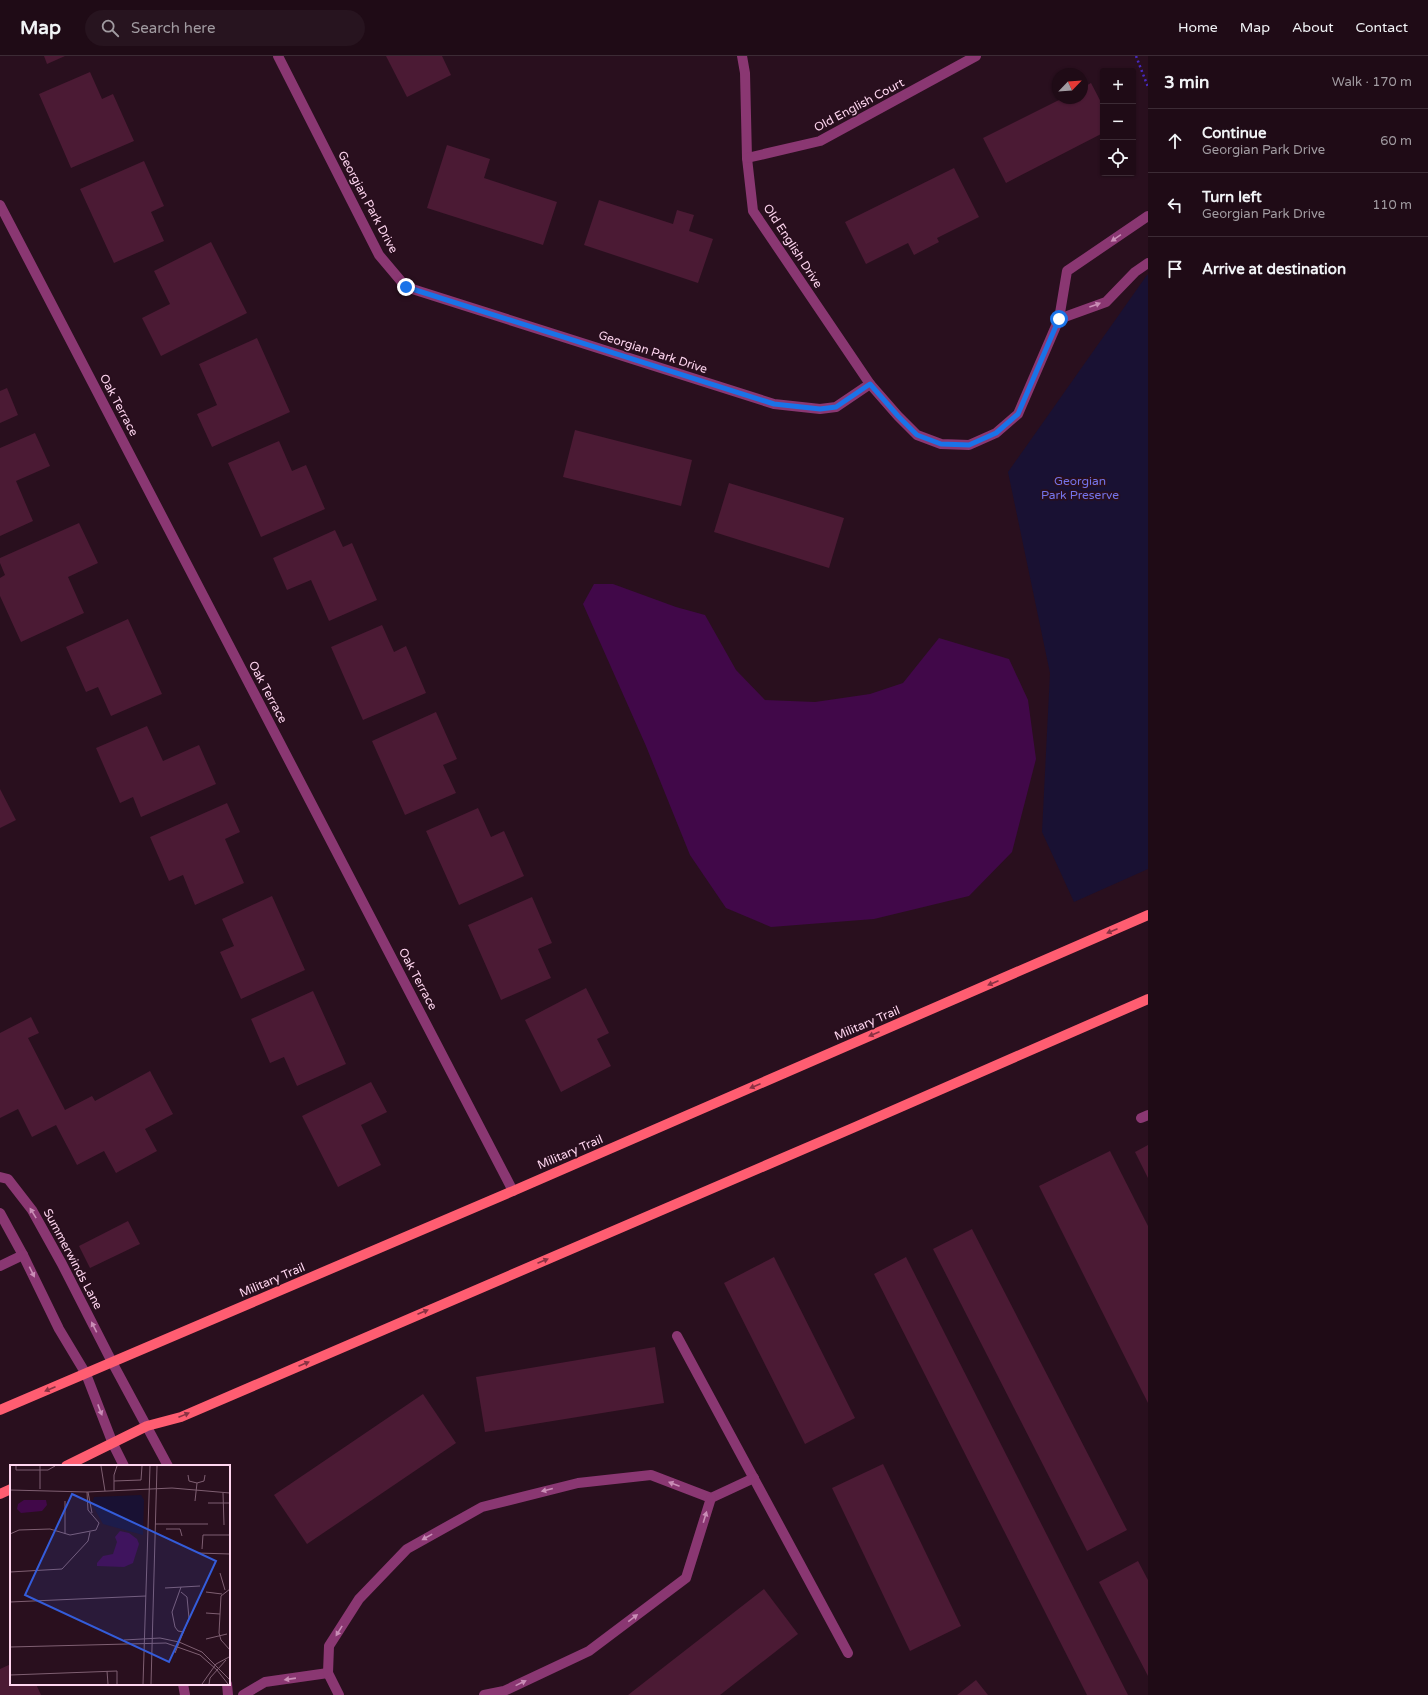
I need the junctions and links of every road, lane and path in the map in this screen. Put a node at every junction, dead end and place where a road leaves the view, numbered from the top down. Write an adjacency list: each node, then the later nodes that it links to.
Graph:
1 (278, 56): 11 (street, Georgian Park Drive)
2 (742, 56): 6 (street, Old English Drive)
3 (976, 56): 6 (street, Old English Court)
4 (1136, 56): 5 (path)
5 (1148, 87)
6 (747, 158): 11 (street, Old English Drive)
7 (0, 205): 15 (street, Oak Terrace)
8 (1148, 216): 10 (street, one-way to 10)
9 (1148, 263): 10 (street, one-way to 9)
10 (1059, 319): 11 (street)
11 (870, 384)
12 (1148, 915): 15 (main road, Military Trail, one-way to 15)
13 (1148, 999): 23 (main road, one-way to 13)
14 (0, 1177): 20 (street, Summerwinds Lane, one-way to 14)
15 (513, 1191): 20 (main road, Military Trail)
16 (0, 1213): 17 (street)
17 (23, 1254): 18 (street); 21 (street, one-way to 21)
18 (0, 1266)
19 (677, 1336): 28 (street)
20 (112, 1362): 21 (main road, Military Trail); 23 (street, Summerwinds Lane)
21 (86, 1374): 22 (main road, Military Trail, one-way to 22); 24 (street, one-way to 24)
22 (0, 1410)
23 (147, 1426): 24 (main road); 27 (street, Summerwinds Lane)
24 (113, 1444): 25 (main road); 26 (street)
25 (68, 1465)
26 (124, 1465)
27 (167, 1465)
28 (754, 1478): 31 (street); 32 (street)
29 (10, 1490): 30 (main road)
30 (0, 1494)
31 (711, 1498): 33 (street, one-way to 33); 40 (street, one-way to 31)
32 (848, 1653)
33 (328, 1674): 38 (street, one-way to 38); 39 (street)
34 (183, 1685): 36 (street)
35 (226, 1685): 37 (street)
36 (185, 1695)
37 (228, 1695)
38 (243, 1695)
39 (339, 1695)
40 (484, 1695)

